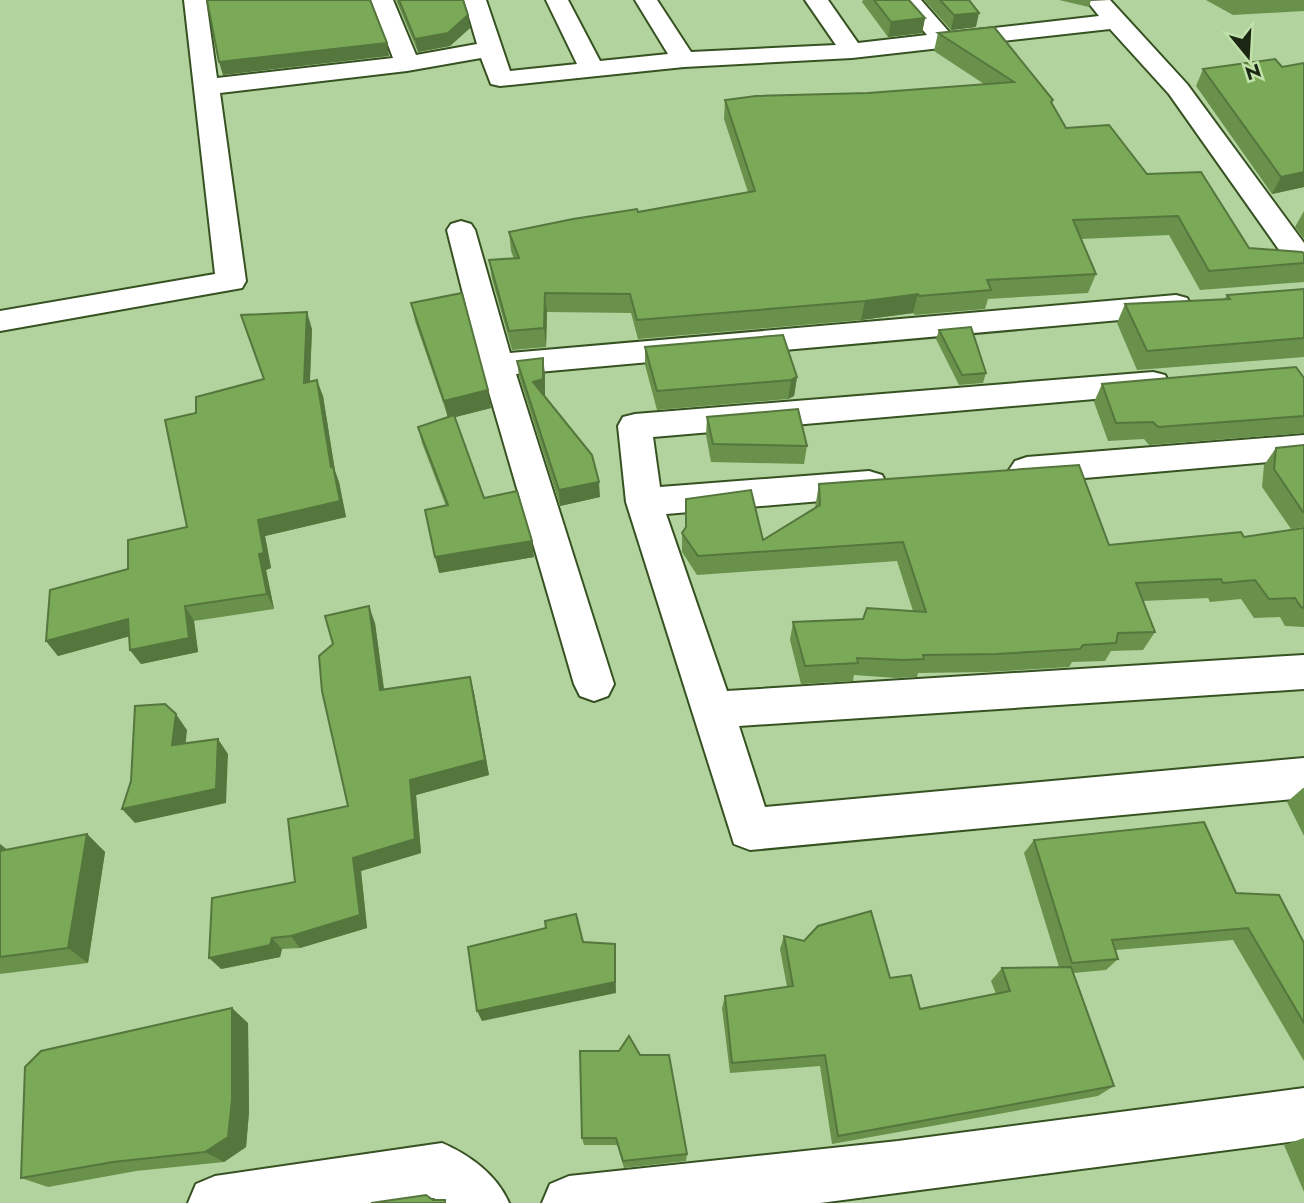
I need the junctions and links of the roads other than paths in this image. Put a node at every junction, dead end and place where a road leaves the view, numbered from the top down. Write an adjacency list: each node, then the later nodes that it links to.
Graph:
1 (195, 0): 16 (street)
2 (382, 0): 14 (street)
3 (475, 0): 11 (street)
4 (557, 0): 15 (street)
5 (646, 0): 13 (street)
6 (816, 0): 12 (street)
7 (909, 0): 10 (street)
8 (1097, 0): 9 (street)
9 (1117, 21): 10 (street); 18 (street)
10 (944, 40): 12 (street)
11 (490, 49): 14 (street); 15 (street)
12 (852, 51): 13 (street)
13 (684, 60): 15 (street)
14 (407, 64): 16 (street)
15 (592, 69)
16 (206, 87): 22 (street)
17 (1304, 220): 18 (street)
18 (1273, 222): 20 (street)
19 (461, 230): 23 (street)
20 (1304, 264)
21 (1207, 302): 23 (street)
22 (0, 321)
23 (497, 365): 30 (street)
24 (1178, 380): 28 (street)
25 (1304, 447): 26 (street)
26 (1002, 472)
27 (905, 480): 28 (street)
28 (644, 502): 31 (street)
29 (1304, 672): 31 (street)
30 (594, 684)
31 (713, 710): 32 (street)
32 (1304, 778)
33 (1304, 1114): 36 (street)
34 (215, 1203): 35 (street)
35 (482, 1203)
36 (569, 1203)

